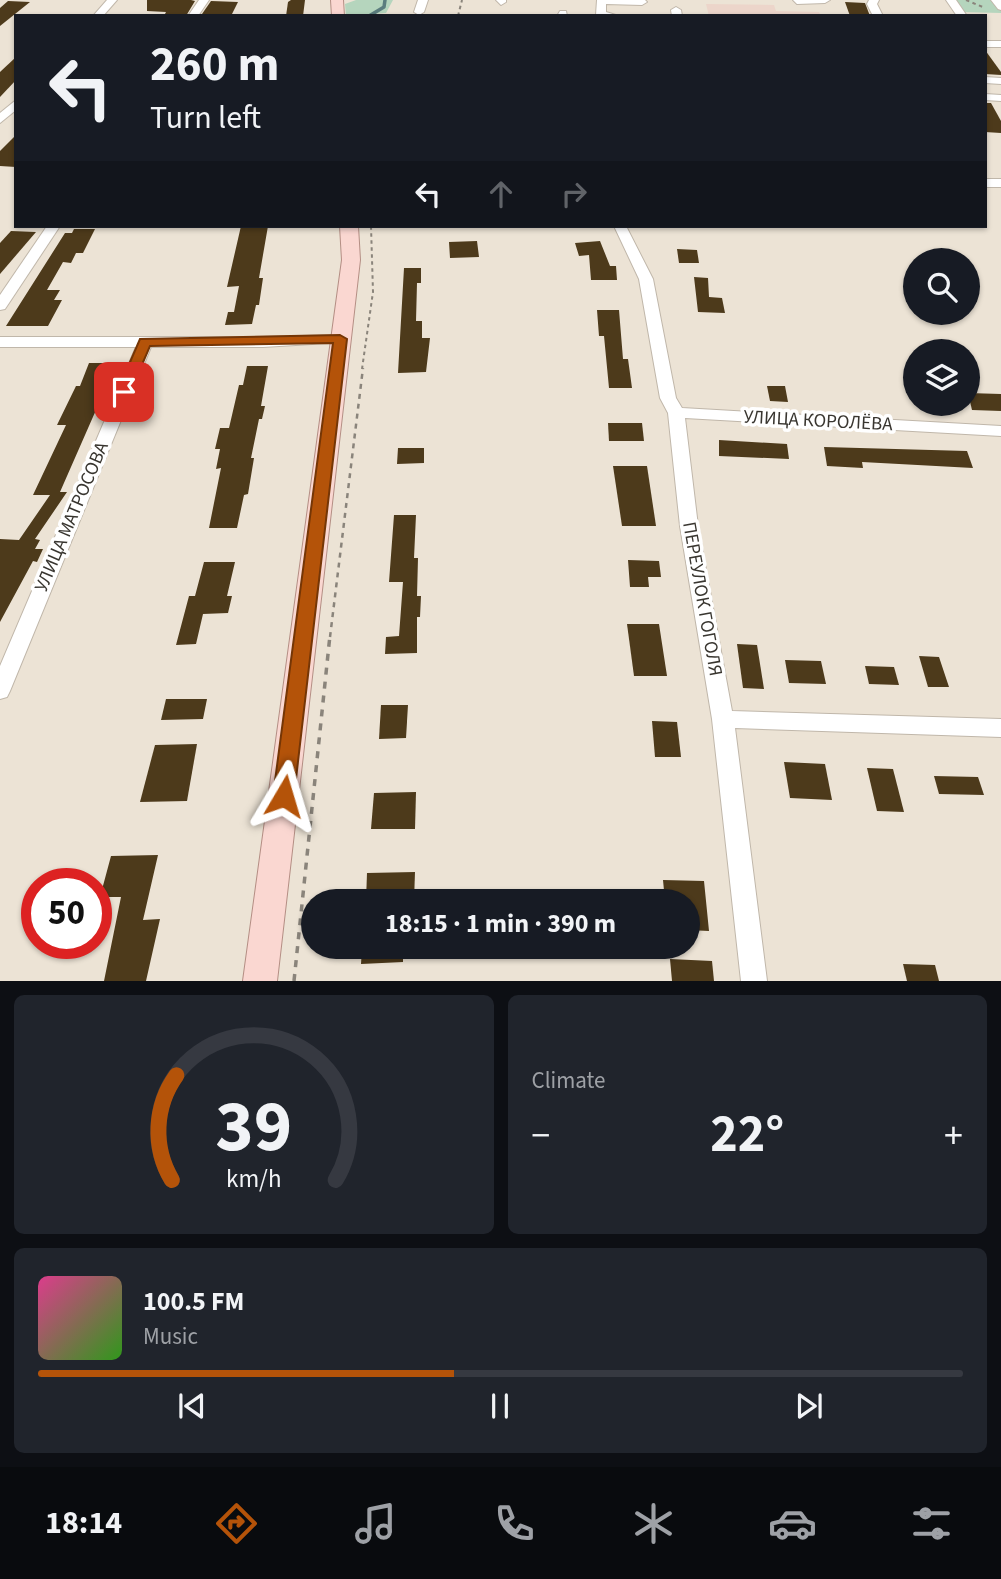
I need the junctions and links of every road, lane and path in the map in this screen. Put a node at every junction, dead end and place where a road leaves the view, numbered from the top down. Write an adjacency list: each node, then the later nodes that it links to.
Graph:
1 (113, 0): 11 (street)
2 (423, 0): 10 (street)
3 (825, 0): 7 (street)
4 (966, 0): 9 (path)
5 (996, 0): 8 (street)
6 (642, 1): 12 (street)
7 (797, 1)
8 (1001, 7)
9 (986, 8)
10 (419, 12)
11 (100, 14)
12 (601, 14)
13 (993, 97): 14 (street)
14 (1001, 109)
15 (52, 228): 19 (street)
16 (349, 228): 20 (main road)
17 (371, 228): 29 (path)
18 (621, 228): 23 (street, ПЕРЕУЛОК ГОГОЛЯ)
19 (0, 306)
20 (340, 339): 22 (street); 28 (main road)
21 (0, 342): 22 (street)
22 (145, 342): 25 (street, УЛИЦА МАТРОСОВА)
23 (677, 413): 24 (street, УЛИЦА КОРОЛЁВА); 26 (street, ПЕРЕУЛОК ГОГОЛЯ)
24 (1001, 431)
25 (0, 691)
26 (723, 719): 27 (street); 30 (street, ПЕРЕУЛОК ГОГОЛЯ)
27 (1001, 728)
28 (260, 981)
29 (294, 981)
30 (754, 981)

